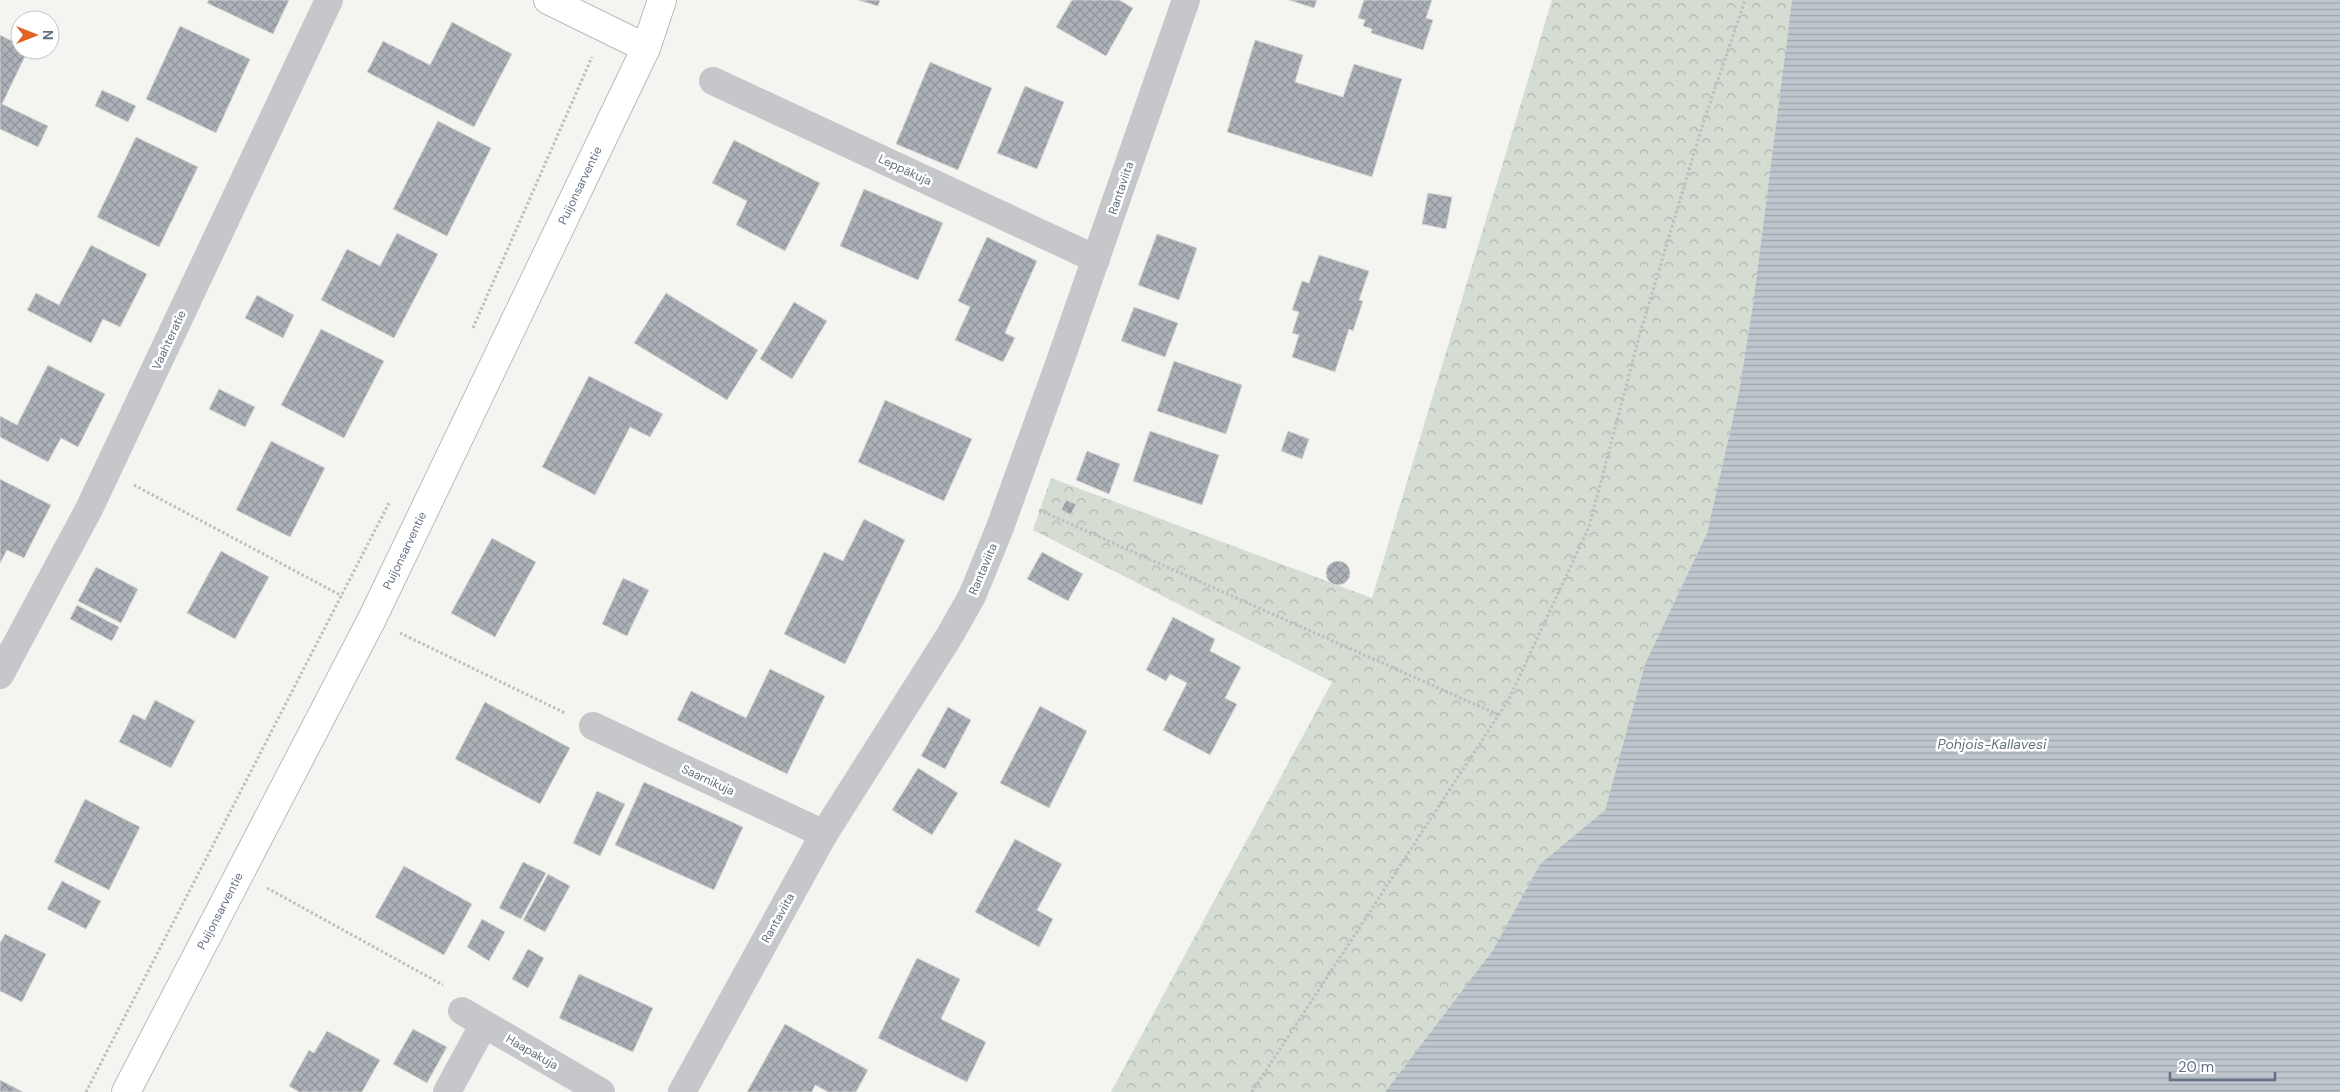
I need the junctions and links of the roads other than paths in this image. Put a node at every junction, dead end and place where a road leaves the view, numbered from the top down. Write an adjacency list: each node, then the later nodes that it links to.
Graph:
1 (329, 0): 8 (street, Vaahteratie)
2 (548, 0): 5 (main road)
3 (662, 0): 5 (main road, Puijonsarventie)
4 (1186, 0): 7 (street, Rantaviita)
5 (646, 48): 11 (main road, Puijonsarventie)
6 (713, 81): 7 (street, Leppäkuja)
7 (1096, 259): 10 (street, Rantaviita)
8 (0, 675)
9 (593, 726): 10 (street, Saarnikuja)
10 (824, 834): 14 (street, Rantaviita)
11 (126, 1092)
12 (447, 1092): 13 (street, Haapakuja)
13 (601, 1092)
14 (682, 1092)

